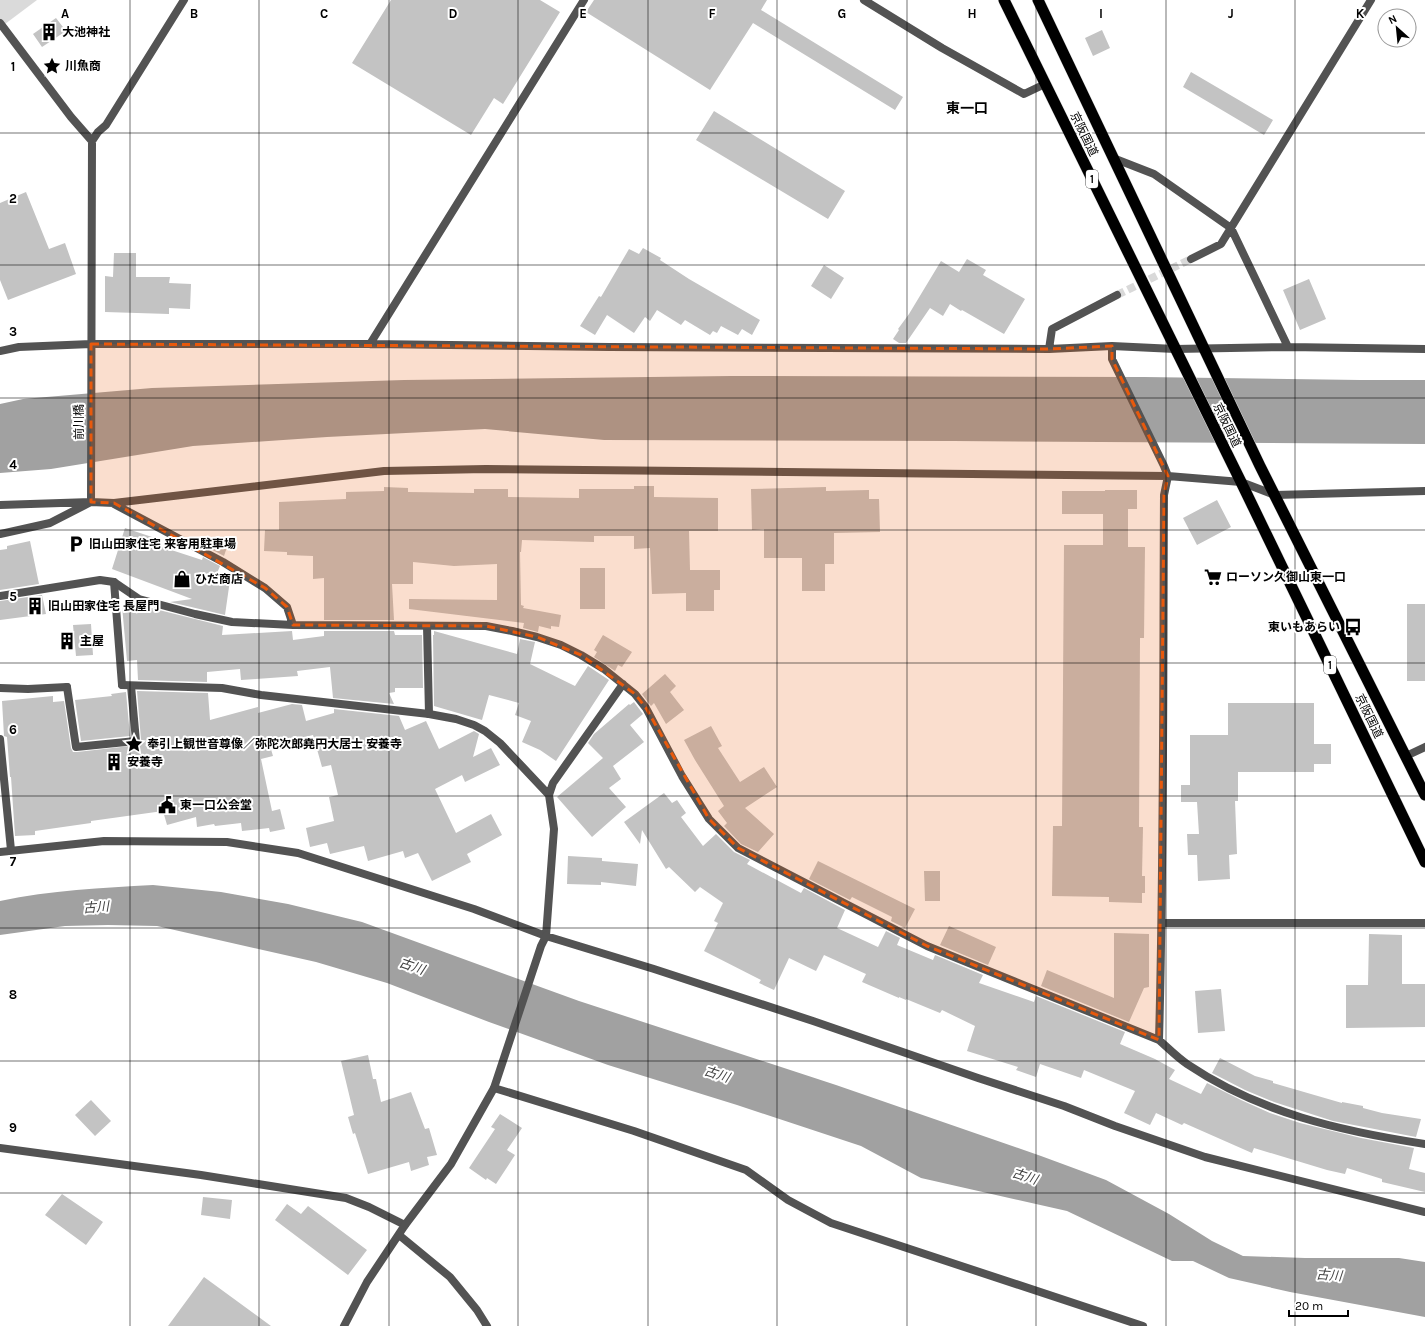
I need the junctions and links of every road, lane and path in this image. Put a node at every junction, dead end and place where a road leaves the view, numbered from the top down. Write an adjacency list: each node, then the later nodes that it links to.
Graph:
1 (184, 0): 9 (street)
2 (584, 0): 15 (street)
3 (864, 0): 8 (street)
4 (1004, 0): 8 (highway, 京阪国道 / 1)
5 (1038, 0): 10 (highway, 京阪国道 / 1)
6 (1371, 0): 11 (street)
7 (0, 23): 9 (street)
8 (1045, 84): 21 (highway, 京阪国道 / 1)
9 (92, 140): 14 (street, 前川橋)
10 (1113, 158): 11 (street); 22 (highway, 京阪国道 / 1)
11 (1231, 228): 12 (street); 17 (street)
12 (1191, 259)
13 (1117, 295): 18 (street)
14 (91, 344): 15 (street); 20 (street); 27 (street, 前川橋)
15 (370, 344): 18 (street)
16 (1112, 346): 18 (street); 21 (street); 23 (street)
17 (1288, 348): 19 (street); 22 (street)
18 (1049, 349)
19 (1425, 349)
20 (0, 351)
21 (1177, 354): 22 (street); 24 (highway, 京阪国道 / 1)
22 (1206, 354): 26 (highway, 京阪国道 / 1)
23 (1168, 476): 24 (street); 28 (street); 47 (street)
24 (1241, 482): 26 (street); 46 (highway, 京阪国道 / 1)
25 (1425, 491): 26 (street)
26 (1274, 495): 41 (highway, 京阪国道 / 1)
27 (91, 502): 28 (street); 29 (street); 30 (street)
28 (114, 503): 33 (street)
29 (0, 505)
30 (0, 534)
31 (114, 582): 32 (street); 33 (street); 36 (street)
32 (0, 596)
33 (293, 625): 34 (street)
34 (427, 626): 35 (street); 38 (street)
35 (623, 684): 42 (street); 50 (street)
36 (131, 686): 37 (street); 38 (street)
37 (0, 688)
38 (429, 714): 42 (street)
39 (0, 739): 44 (street)
40 (1425, 747): 41 (street)
41 (1406, 756): 43 (highway, 京阪国道 / 1)
42 (549, 795): 49 (street)
43 (1425, 795)
44 (11, 850): 45 (street); 49 (street)
45 (0, 852)
46 (1425, 862)
47 (1162, 923): 48 (street); 50 (street)
48 (1425, 923)
49 (546, 936): 51 (street); 54 (street)
50 (1159, 1040): 52 (street)
51 (494, 1088): 55 (street); 59 (street)
52 (1425, 1144)
53 (0, 1148): 55 (street)
54 (1425, 1212)
55 (405, 1225): 56 (street)
56 (399, 1235): 57 (street); 58 (street)
57 (344, 1326)
58 (488, 1326)
59 (1143, 1326)

